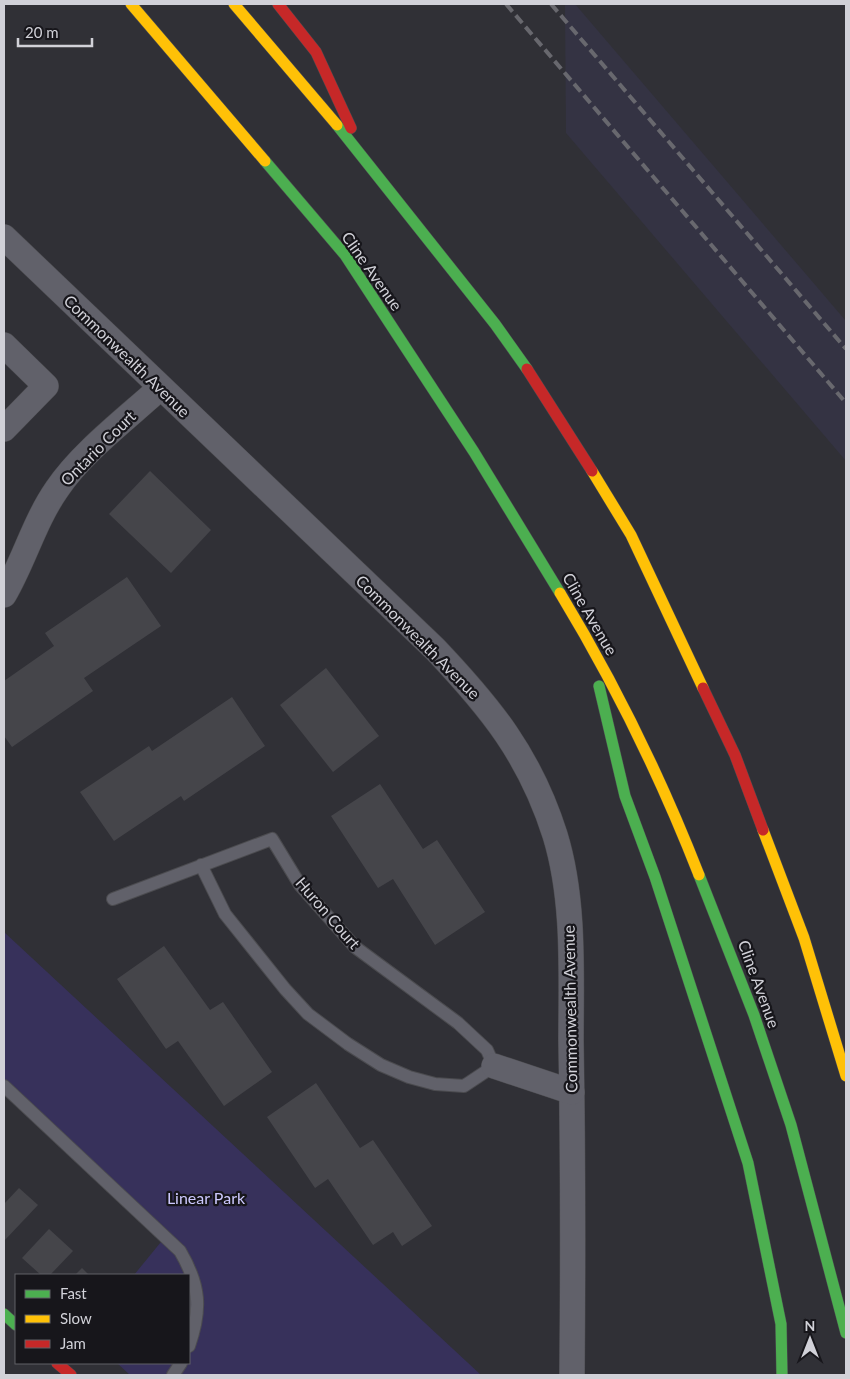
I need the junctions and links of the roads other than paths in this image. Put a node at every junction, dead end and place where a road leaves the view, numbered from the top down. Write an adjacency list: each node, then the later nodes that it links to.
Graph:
1 (126, 4): 5 (main road)
2 (131, 4): 5 (main road, Cline Avenue)
3 (234, 4): 6 (main road)
4 (278, 4): 6 (main road)
5 (152, 29): 12 (main road, Cline Avenue)
6 (367, 161): 15 (main road)
7 (4, 237): 9 (street, Commonwealth Avenue)
8 (4, 345): 10 (street)
9 (160, 388): 11 (street, Ontario Court); 20 (street, Commonwealth Avenue)
10 (4, 429)
11 (4, 594)
12 (588, 640): 23 (main road, Cline Avenue); 30 (main road)
13 (201, 864): 14 (lane, Huron Court); 17 (lane); 17 (lane, Huron Court)
14 (113, 899)
15 (804, 938): 16 (main road); 18 (main road)
16 (830, 981)
17 (494, 1066): 20 (street)
18 (846, 1076)
19 (4, 1086): 24 (lane)
20 (572, 1092): 29 (street, Commonwealth Avenue)
21 (4, 1314): 22 (main road)
22 (15, 1325)
23 (846, 1333)
24 (190, 1343)
25 (58, 1364): 27 (main road)
26 (180, 1364): 28 (lane)
27 (71, 1375)
28 (173, 1375)
29 (572, 1375)
30 (782, 1375)

